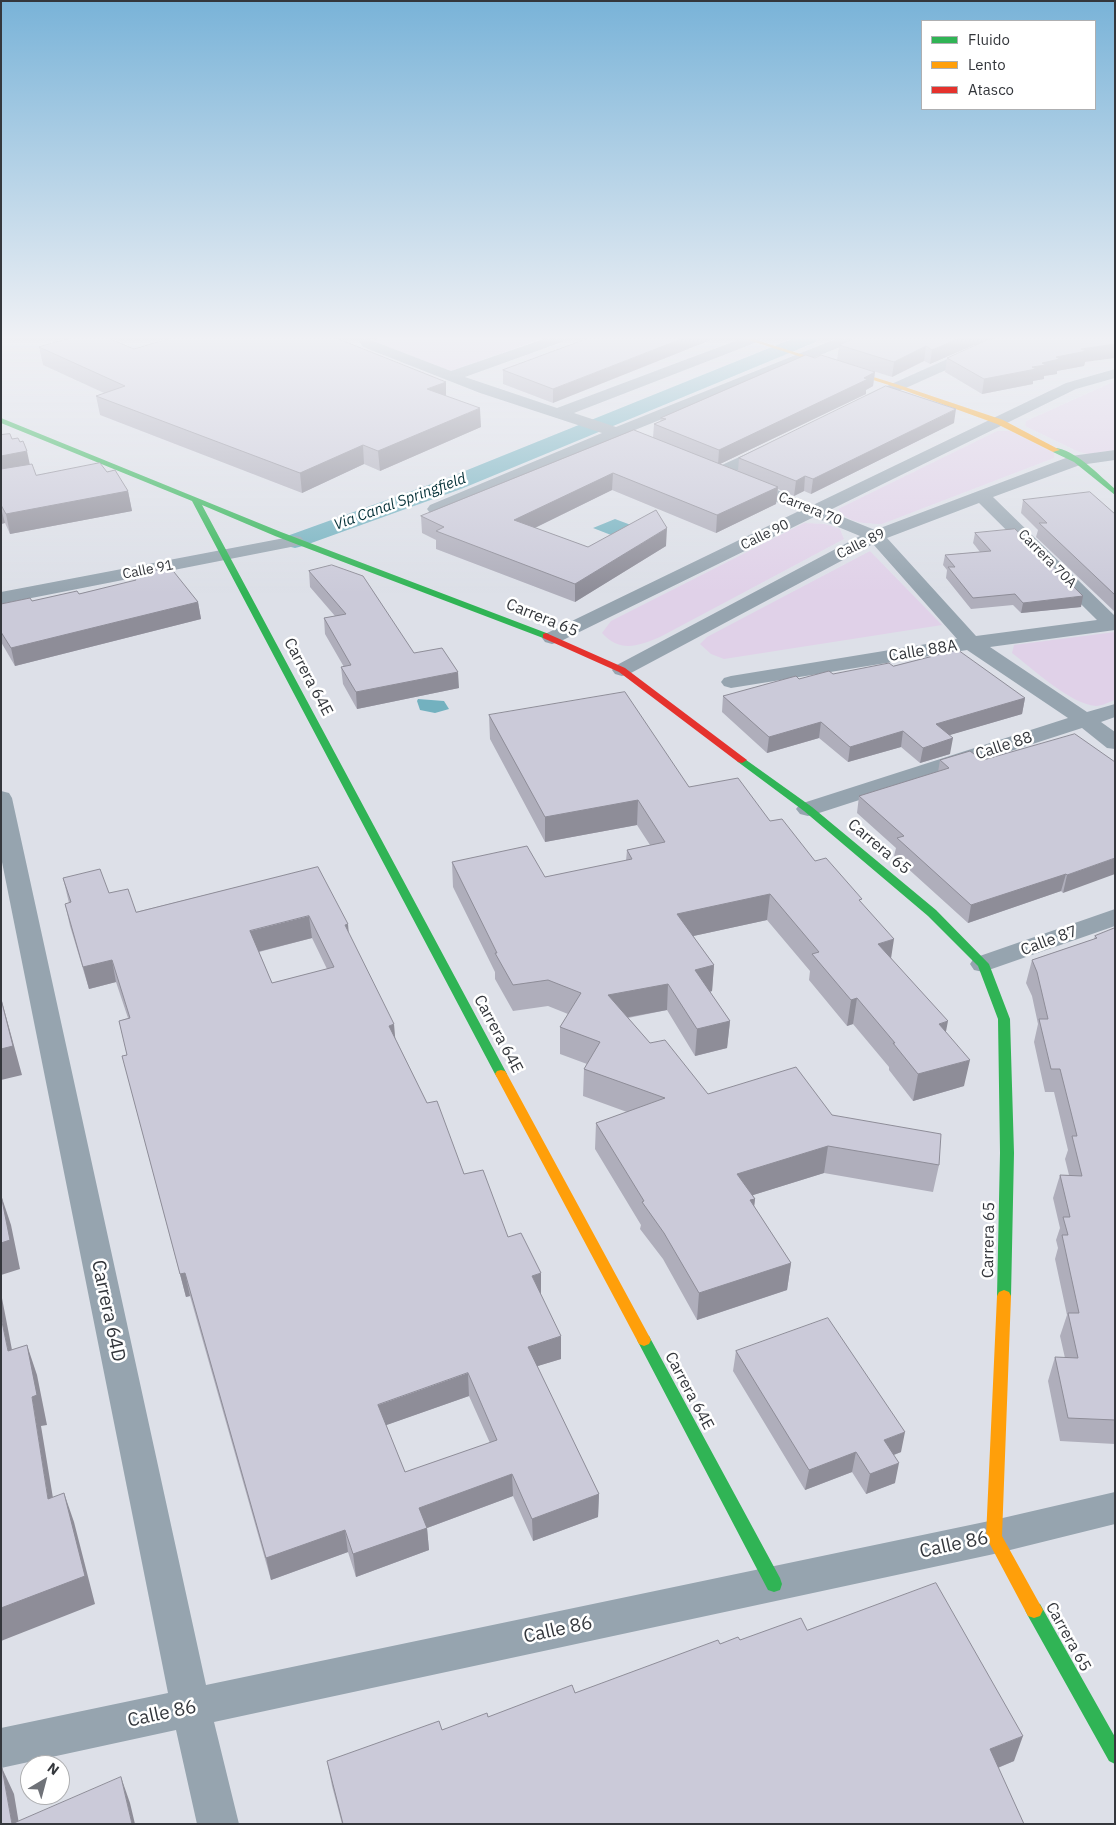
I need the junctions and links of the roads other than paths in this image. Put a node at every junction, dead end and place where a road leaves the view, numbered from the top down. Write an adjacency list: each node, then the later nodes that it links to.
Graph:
1 (9, 423): 11 (street, Carrera 65)
2 (589, 423): 6 (street)
3 (626, 423): 6 (street)
4 (998, 423): 19 (street, Calle 90)
5 (1002, 423): 10 (street)
6 (609, 430): 8 (street); 18 (street)
7 (781, 442): 14 (street)
8 (672, 454)
9 (1115, 455): 10 (street, Calle 89)
10 (1077, 460): 15 (street); 16 (street, Calle 89)
11 (106, 463): 13 (street); 17 (street, Carrera 65)
12 (700, 465): 14 (street, Carrera 70)
13 (77, 468)
14 (719, 473): 19 (street, Carrera 70)
15 (1115, 492)
16 (981, 495): 20 (street, Calle 89); 24 (street, Carrera 70A)
17 (195, 500): 21 (street, Carrera 65); 22 (street, Carrera 64E)
18 (436, 509)
19 (815, 510): 20 (street, Carrera 70); 25 (street, Calle 90)
20 (875, 536): 26 (street, Carrera 70); 27 (street, Calle 89)
21 (295, 540): 22 (street, Calle 91); 25 (street, Carrera 65)
22 (224, 555): 23 (street, Calle 91); 38 (street, Carrera 64E)
23 (1, 598)
24 (1114, 624): 26 (street, Calle 88A)
25 (552, 638): 27 (street, Carrera 65)
26 (971, 643): 28 (street, Calle 88A); 30 (street, Carrera 70)
27 (622, 670): 33 (street, Carrera 65)
28 (731, 682)
29 (1115, 710): 30 (street, Calle 88)
30 (1085, 720): 31 (street, Carrera 70); 33 (street, Calle 88)
31 (1115, 743)
32 (1, 798): 39 (street, Carrera 64D)
33 (808, 809): 35 (street, Carrera 65)
34 (1115, 917): 35 (street, Calle 87)
35 (983, 964): 37 (street, Carrera 65)
36 (1115, 1508): 37 (street, Calle 86)
37 (994, 1537): 38 (street, Calle 86); 41 (street, Carrera 65)
38 (774, 1584): 39 (street, Calle 86)
39 (191, 1708): 40 (street, Calle 86); 42 (street, Carrera 64D)
40 (1, 1748)
41 (1115, 1755)
42 (218, 1824)

